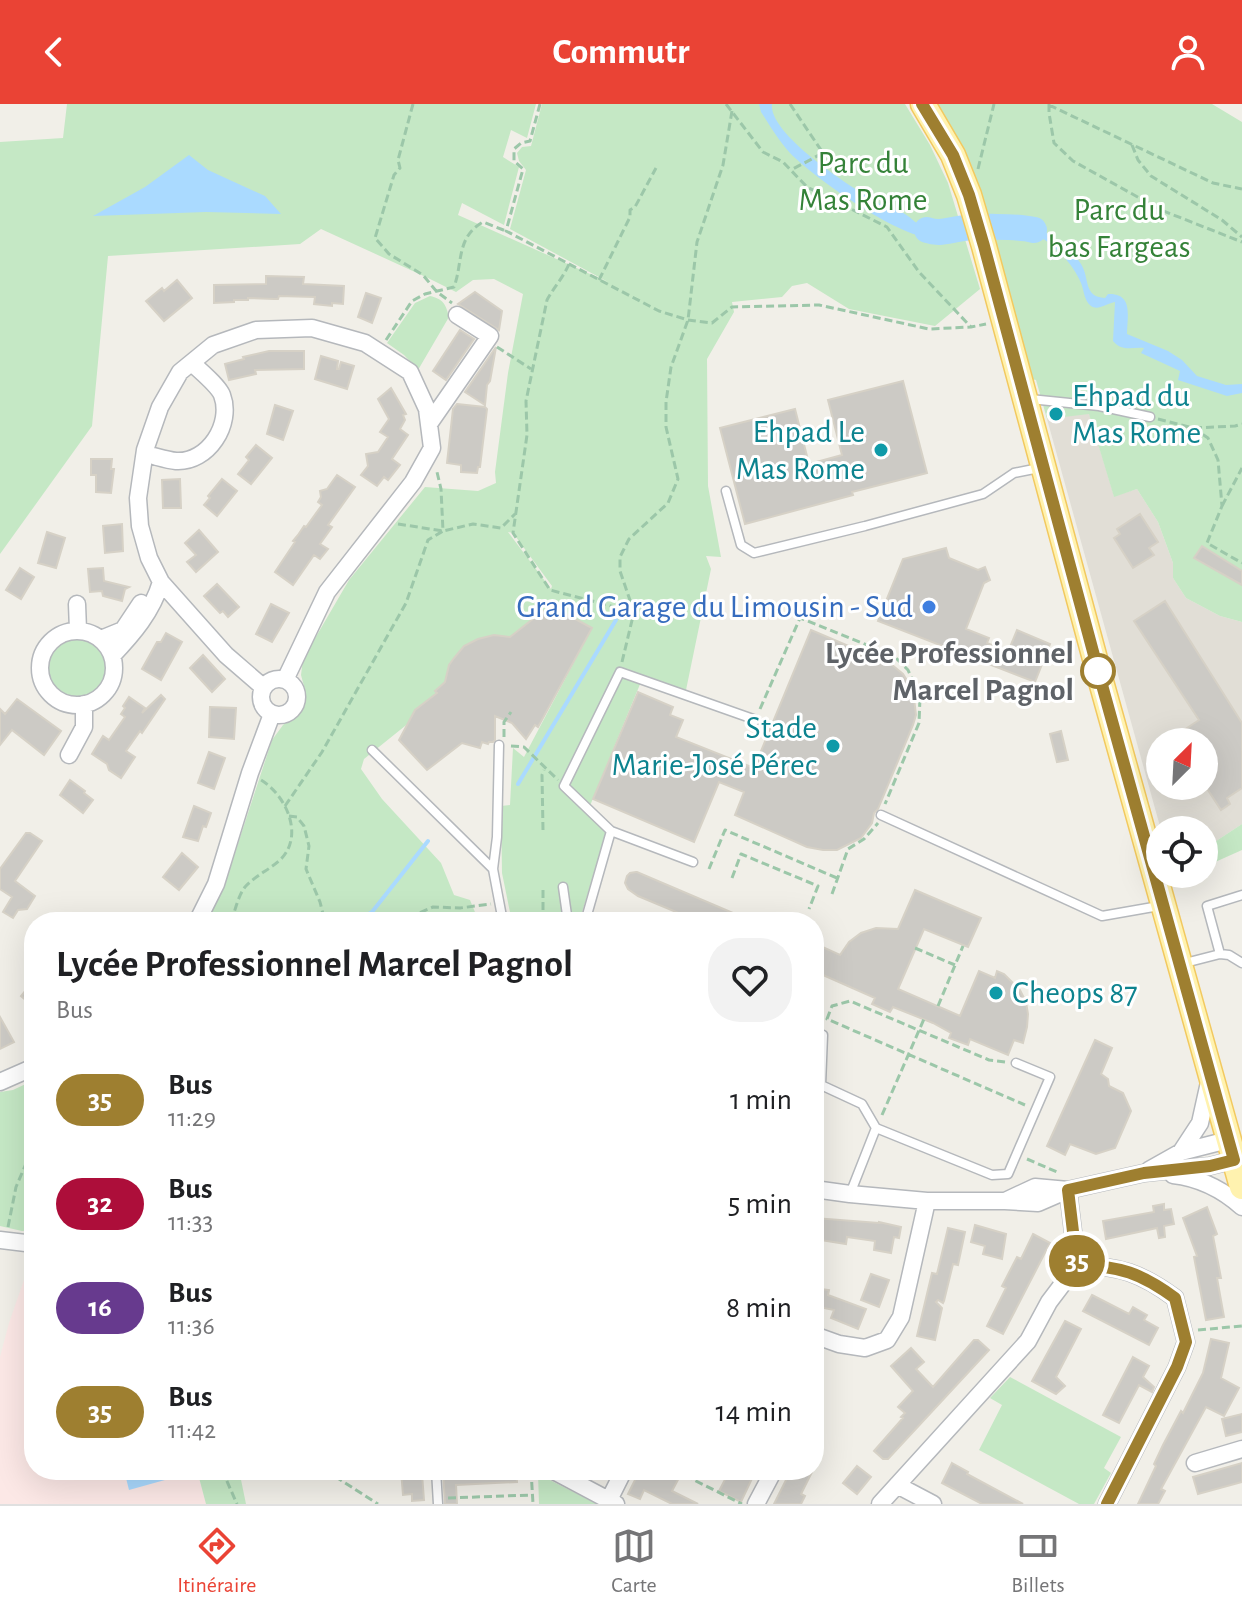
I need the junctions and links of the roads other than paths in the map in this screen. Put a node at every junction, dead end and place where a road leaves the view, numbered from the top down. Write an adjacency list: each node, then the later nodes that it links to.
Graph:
1 (923, 104): 4 (main road)
2 (457, 315): 6 (street)
3 (192, 363): 6 (street); 7 (street); 7 (street)
4 (1025, 399): 5 (lane); 8 (main road)
5 (1150, 417)
6 (429, 424): 15 (street)
7 (145, 454): 10 (street)
8 (1044, 467): 9 (lane); 29 (main road)
9 (726, 491)
10 (161, 582): 13 (street); 14 (street); 16 (street)
11 (77, 604): 12 (street)
12 (78, 630): 13 (street); 17 (street)
13 (101, 639): 14 (street)
14 (112, 656): 17 (street)
15 (285, 680): 16 (street); 18 (street)
16 (263, 687): 18 (street)
17 (84, 704): 22 (street)
18 (272, 714): 30 (street)
19 (756, 720): 24 (lane)
20 (499, 745): 26 (lane)
21 (372, 750): 26 (lane)
22 (69, 755)
23 (881, 815): 29 (lane)
24 (611, 831): 25 (lane); 33 (lane)
25 (693, 862)
26 (493, 869): 31 (lane)
27 (563, 887): 32 (lane)
28 (1242, 895): 34 (lane)
29 (1164, 905): 36 (main road)
30 (202, 912)
31 (500, 912)
32 (567, 912)
33 (588, 912)
34 (1220, 954): 35 (lane); 36 (lane)
35 (1242, 963)
36 (1180, 964): 39 (main road)
37 (1016, 1063): 42 (lane)
38 (24, 1071): 40 (street)
39 (1210, 1077): 43 (street); 44 (main road)
40 (0, 1082)
41 (824, 1086): 42 (lane)
42 (876, 1128): 48 (lane)
43 (1181, 1152): 44 (street); 45 (street)
44 (1238, 1163): 45 (street)
45 (1144, 1173): 46 (street); 50 (street)
46 (1063, 1184): 49 (street); 53 (street)
47 (824, 1190): 48 (street)
48 (850, 1194): 49 (street)
49 (927, 1201): 54 (street)
50 (1242, 1207)
51 (3, 1236): 52 (street)
52 (24, 1241)
53 (1077, 1265): 61 (street); 67 (street)
54 (824, 1339)
55 (1242, 1449): 56 (street)
56 (1195, 1463)
57 (437, 1480): 62 (lane)
58 (571, 1480): 63 (street)
59 (620, 1480): 63 (street)
60 (769, 1480): 64 (street)
61 (897, 1485): 65 (street); 66 (street)
62 (438, 1501)
63 (612, 1502)
64 (756, 1504)
65 (880, 1504)
66 (933, 1504)
67 (1107, 1504)

